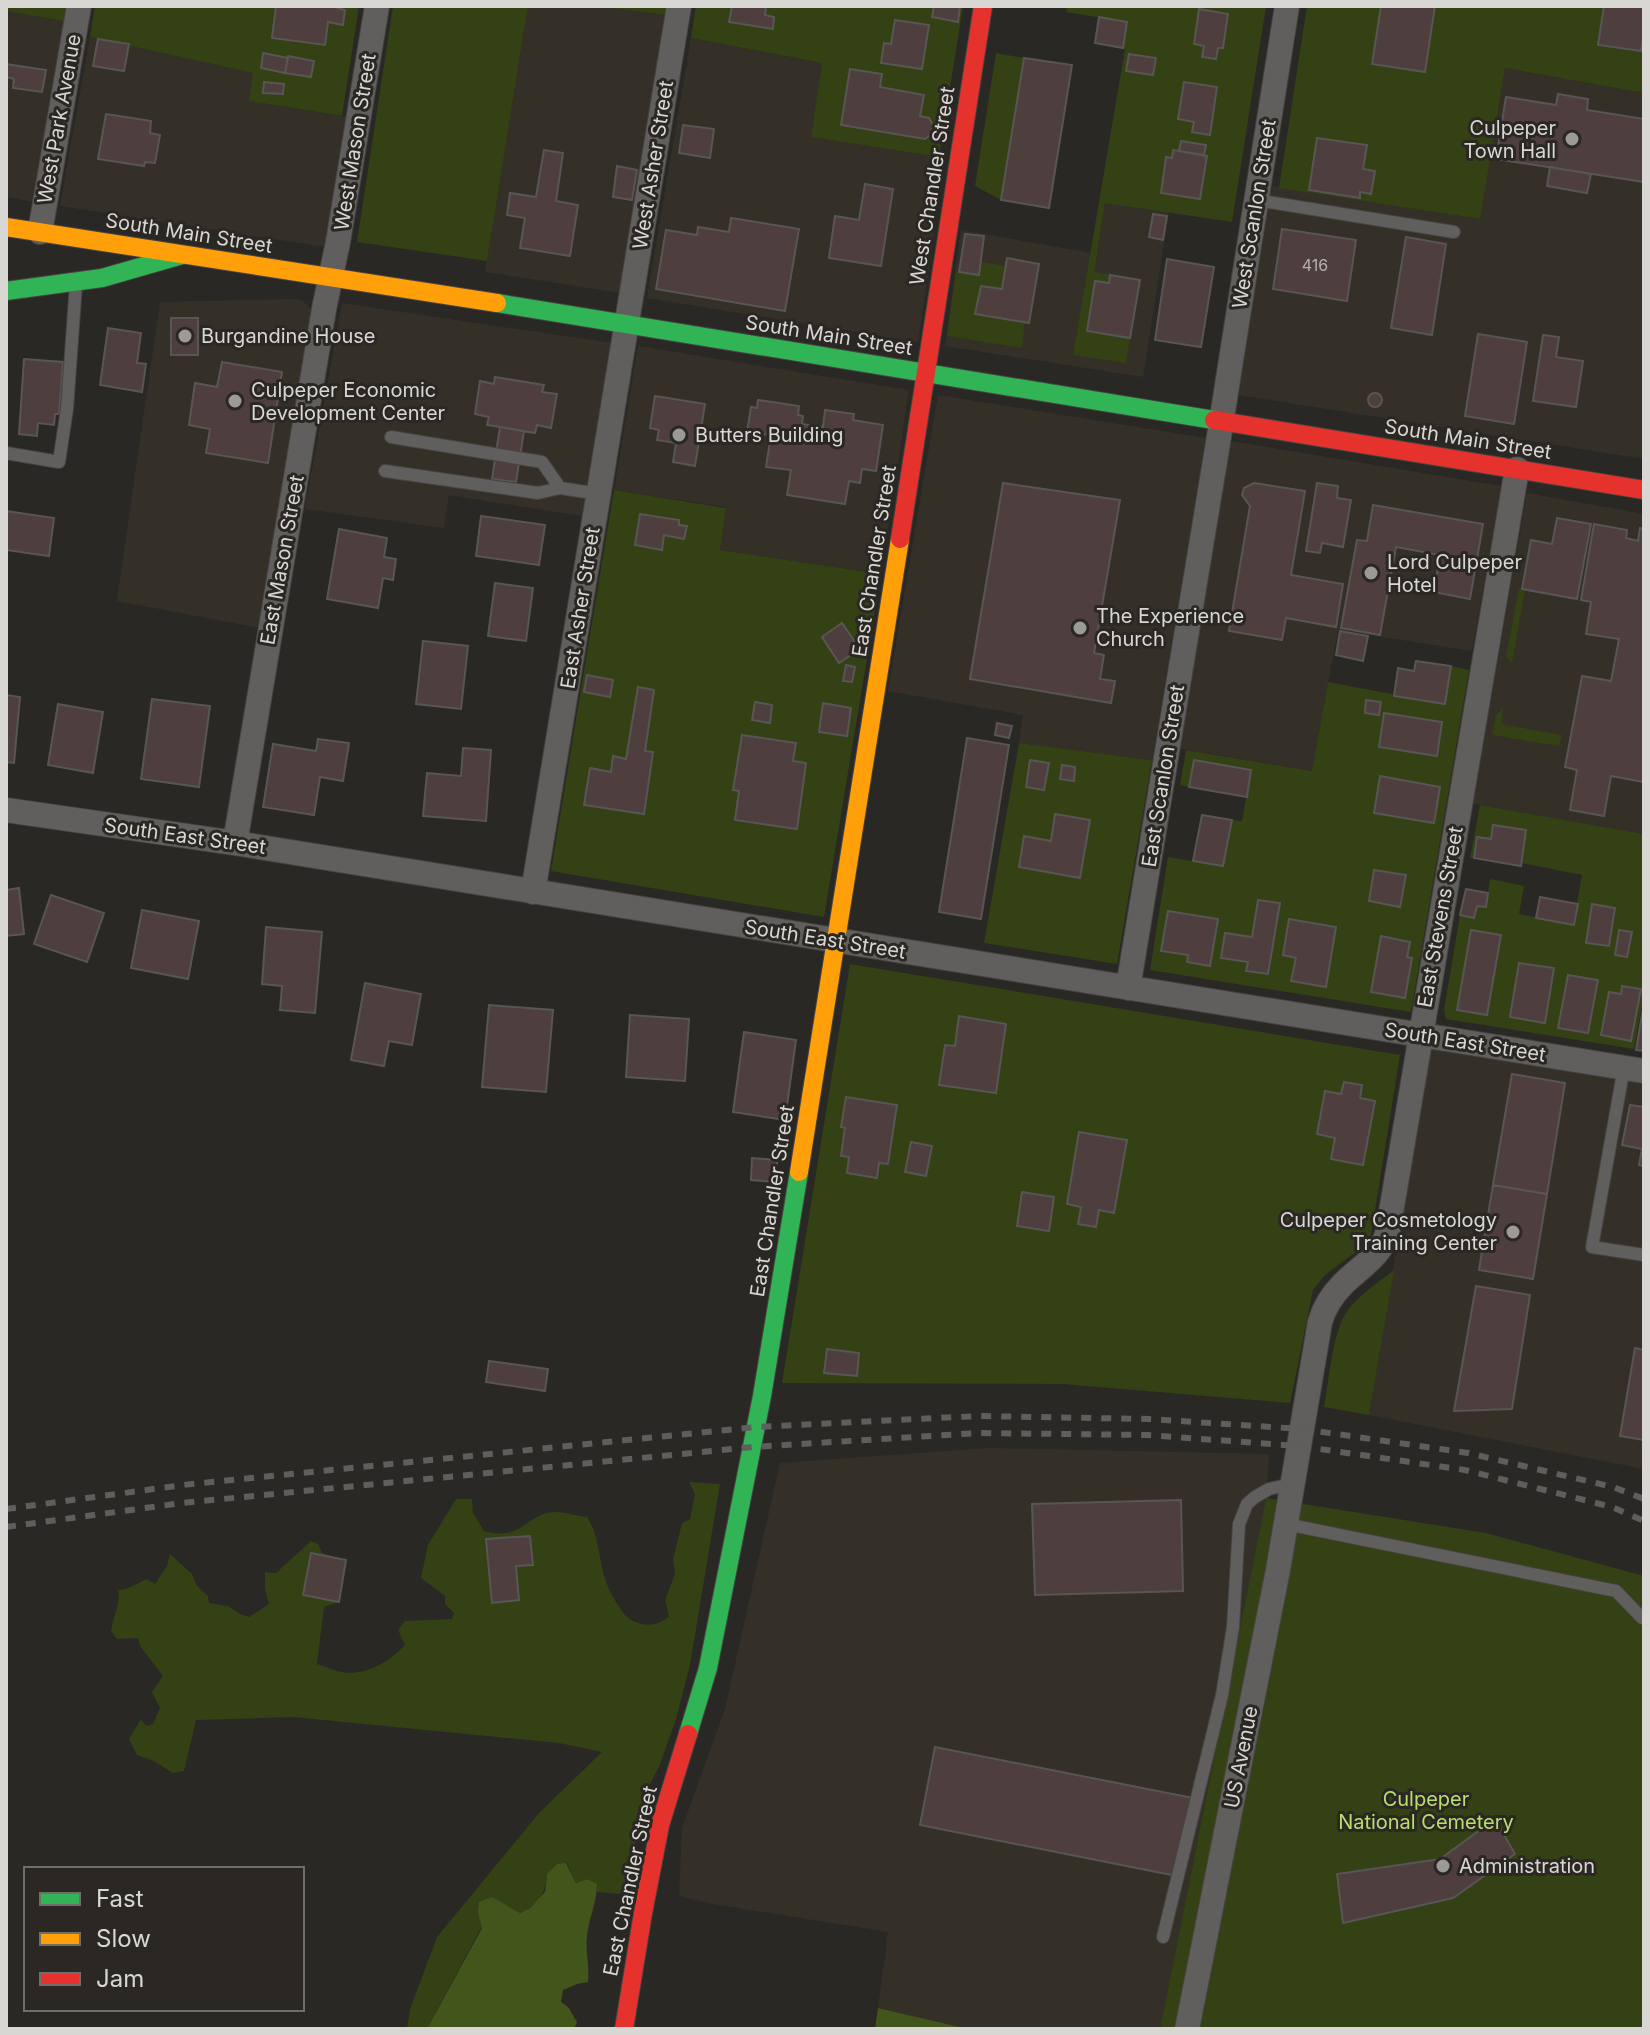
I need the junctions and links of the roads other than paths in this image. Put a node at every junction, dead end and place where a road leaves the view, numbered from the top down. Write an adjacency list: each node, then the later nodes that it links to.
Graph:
1 (79, 6): 8 (street, West Park Avenue)
2 (377, 6): 11 (street, West Mason Street)
3 (679, 6): 14 (street, West Asher Street)
4 (983, 6): 15 (street, West Chandler Street)
5 (1287, 6): 6 (street, West Scanlon Street)
6 (1256, 200): 9 (lane); 16 (street, West Scanlon Street)
7 (6, 227): 8 (street, South Main Street)
8 (40, 232): 10 (street, South Main Street)
9 (1454, 232)
10 (182, 255): 11 (street, South Main Street); 12 (street)
11 (331, 277): 14 (street, South Main Street); 25 (street, East Mason Street)
12 (76, 283): 13 (street); 18 (lane)
13 (6, 291)
14 (627, 325): 15 (street, South Main Street); 23 (street, East Asher Street)
15 (925, 373): 16 (street, South Main Street); 27 (street, East Chandler Street)
16 (1221, 421): 19 (street, South Main Street); 28 (street, East Scanlon Street)
17 (391, 437): 21 (lane)
18 (6, 453)
19 (1517, 469): 22 (street, South Main Street); 29 (street, East Stevens Street)
20 (385, 471): 21 (lane)
21 (560, 488): 23 (lane)
22 (1644, 490)
23 (599, 494): 26 (street, East Asher Street)
24 (6, 810): 25 (street, South East Street)
25 (235, 843): 26 (street, South East Street)
26 (533, 892): 27 (street, South East Street)
27 (836, 941): 28 (street, South East Street); 36 (street, East Chandler Street)
28 (1128, 988): 29 (street, South East Street)
29 (1420, 1035): 30 (street, South East Street); 32 (street, East Stevens Street)
30 (1634, 1069): 31 (lane)
31 (1644, 1255)
32 (1292, 1484): 33 (street, US Avenue); 35 (lane)
33 (1286, 1524): 34 (lane); 37 (street, US Avenue)
34 (1642, 1618)
35 (1163, 1937)
36 (624, 2029)
37 (1187, 2029)

